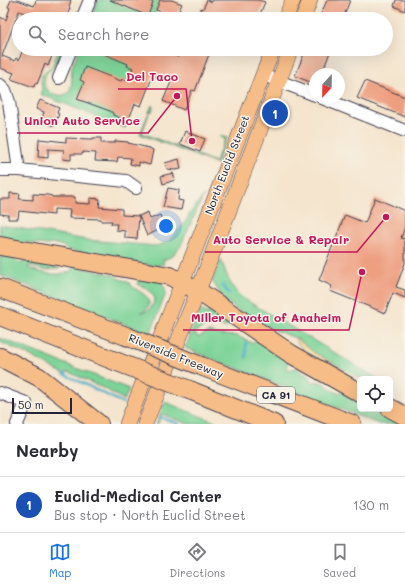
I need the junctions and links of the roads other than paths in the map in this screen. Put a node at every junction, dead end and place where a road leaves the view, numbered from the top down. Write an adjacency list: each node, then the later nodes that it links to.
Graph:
1 (90, 0): 4 (street)
2 (293, 0): 5 (main road)
3 (310, 0): 6 (main road)
4 (85, 12)
5 (288, 12)
6 (306, 12)
7 (68, 56): 11 (street)
8 (270, 56): 10 (main road, North Euclid Street)
9 (288, 56): 12 (main road, North Euclid Street)
10 (262, 75): 12 (street); 21 (main road, North Euclid Street)
11 (59, 78)
12 (279, 81): 14 (street); 23 (main road, North Euclid Street)
13 (3, 87): 18 (street)
14 (309, 93)
15 (337, 104): 16 (street)
16 (405, 131)
17 (0, 170): 18 (street)
18 (19, 170): 19 (street)
19 (136, 188)
20 (0, 246): 21 (highway)
21 (182, 282): 23 (highway); 32 (main road, North Euclid Street)
22 (0, 288): 35 (highway, Riverside Freeway / CA 91, bridge)
23 (198, 291): 26 (highway); 33 (main road, North Euclid Street)
24 (0, 316): 34 (highway, CA 91, bridge)
25 (0, 357): 31 (highway)
26 (357, 391)
27 (0, 393): 30 (street)
28 (393, 410): 29 (highway)
29 (405, 416)
30 (17, 424)
31 (99, 424)
32 (127, 424)
33 (145, 424)
34 (274, 424)
35 (352, 424)

